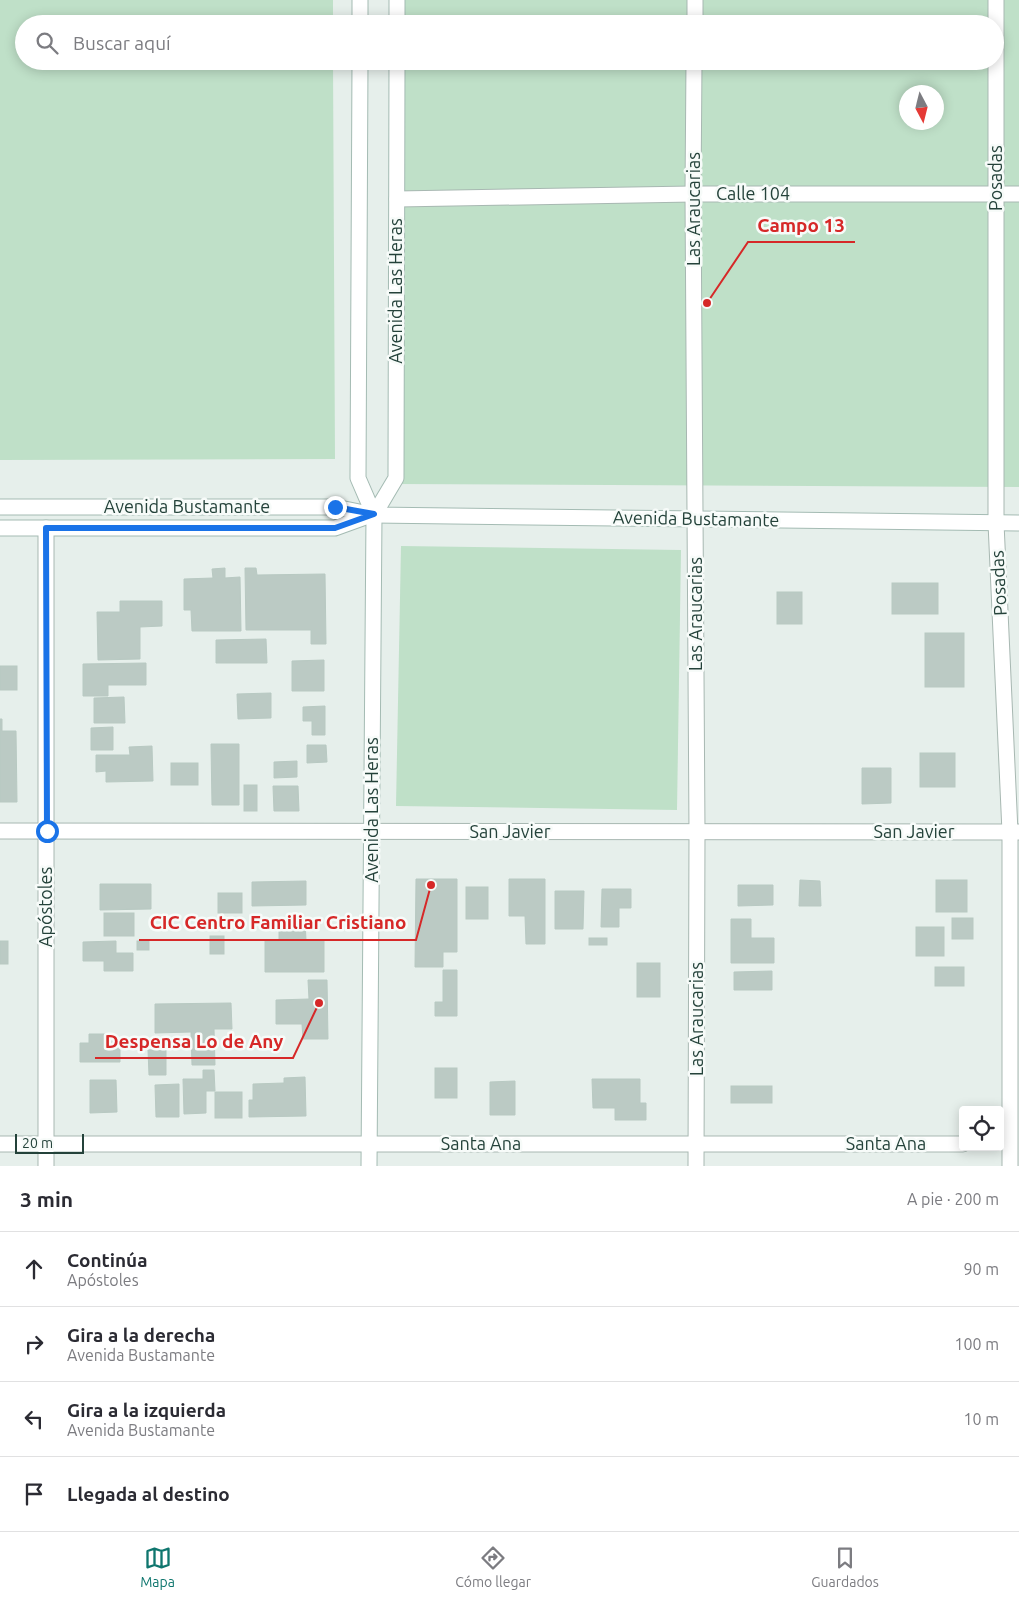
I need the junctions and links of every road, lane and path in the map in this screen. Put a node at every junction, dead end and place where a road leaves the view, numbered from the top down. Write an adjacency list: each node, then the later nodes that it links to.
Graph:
1 (360, 0): 5 (street)
2 (397, 0): 6 (street)
3 (695, 0): 7 (street)
4 (996, 0): 8 (street, Posadas)
5 (360, 15)
6 (397, 15)
7 (694, 15)
8 (996, 15)
9 (360, 70): 18 (street, Avenida Las Heras)
10 (397, 70): 16 (street, Avenida Las Heras)
11 (694, 70): 13 (street, Las Araucarias)
12 (996, 70): 14 (street, Posadas)
13 (693, 194): 14 (street, Calle 104); 16 (street, Calle 104); 19 (street, Las Araucarias)
14 (996, 194): 15 (street, Calle 104); 20 (street, Posadas)
15 (1019, 194)
16 (397, 199): 18 (street, Avenida Las Heras)
17 (0, 507): 18 (street, Avenida Bustamante)
18 (374, 514): 19 (street, Avenida Bustamante); 23 (street, Avenida Bustamante); 26 (street, Avenida Las Heras)
19 (696, 519): 20 (street, Avenida Bustamante); 27 (street, Las Araucarias)
20 (996, 523): 21 (street, Avenida Bustamante); 28 (street, Posadas)
21 (1019, 523)
22 (0, 528): 23 (street, Avenida Bustamante)
23 (46, 528): 25 (street, Apóstoles)
24 (0, 831): 25 (street, San Javier)
25 (47, 831): 26 (street, San Javier); 30 (street, Apóstoles)
26 (372, 831): 27 (street, San Javier); 31 (street, Avenida Las Heras)
27 (697, 832): 28 (street, San Javier); 32 (street, Las Araucarias)
28 (1015, 832): 34 (street, Posadas)
29 (0, 1144): 30 (street, Santa Ana)
30 (46, 1144): 31 (street, Santa Ana); 35 (street, Apóstoles)
31 (369, 1144): 32 (street, Santa Ana); 36 (street, Avenida Las Heras)
32 (696, 1144): 33 (street, Santa Ana); 37 (street, Las Araucarias)
33 (959, 1144)
34 (1010, 1144): 38 (street, Posadas)
35 (46, 1166)
36 (369, 1166)
37 (696, 1166)
38 (1010, 1166)

